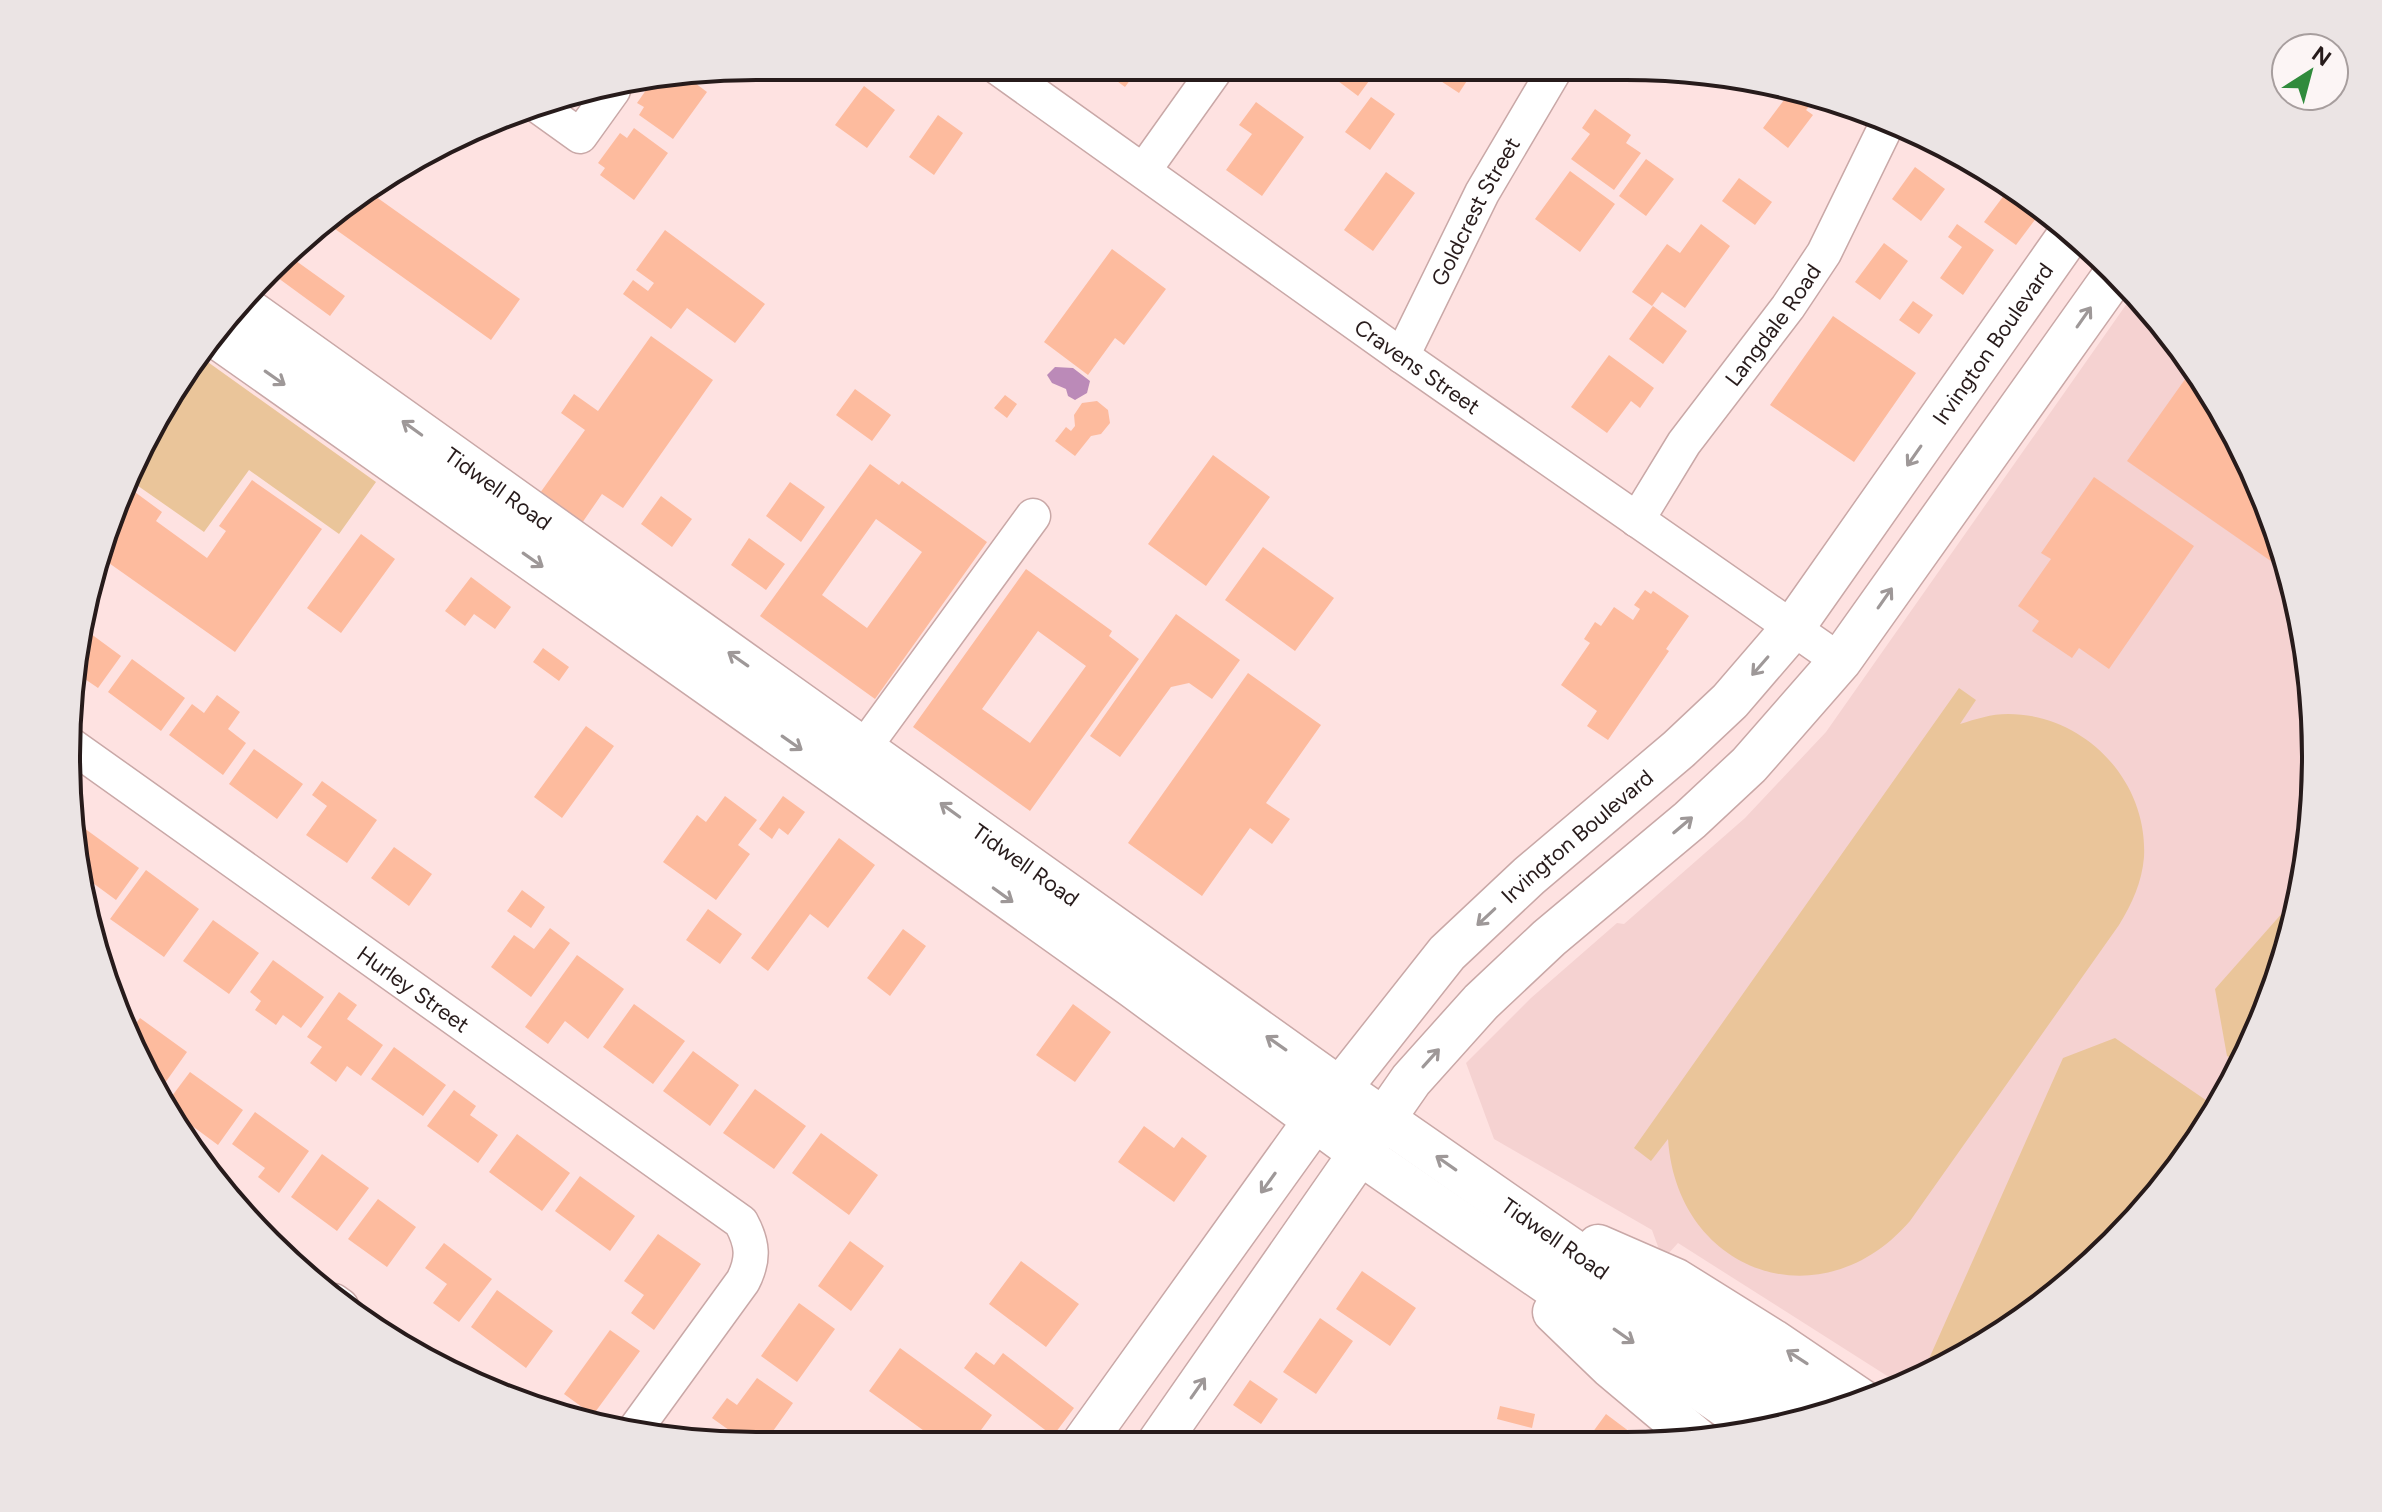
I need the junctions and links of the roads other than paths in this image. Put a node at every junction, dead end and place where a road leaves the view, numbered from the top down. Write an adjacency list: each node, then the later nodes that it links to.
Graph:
1 (1016, 80): 7 (street, Cravens Street)
2 (1208, 80): 7 (street)
3 (1549, 80): 13 (street, Goldcrest Street)
4 (608, 97): 5 (street)
5 (548, 113)
6 (1884, 131): 17 (street, Langdale Road)
7 (1144, 170): 13 (street, Cravens Street)
8 (2064, 242): 11 (main road, Irvington Boulevard)
9 (2109, 283): 14 (main road, one-way to 9)
10 (248, 310): 15 (main road, Tidwell Road, one-way to 10)
11 (1998, 338): 14 (main road); 18 (main road, Irvington Boulevard, one-way to 18)
12 (223, 340): 15 (main road, Tidwell Road, one-way to 15)
13 (1402, 356): 17 (street, Cravens Street)
14 (2047, 370): 19 (main road, one-way to 14)
15 (494, 510): 22 (main road, Tidwell Road)
16 (1033, 516): 22 (street)
17 (1637, 520): 18 (street, Cravens Street)
18 (1792, 629): 19 (street, Cravens Street); 20 (main road, Irvington Boulevard, one-way to 20)
19 (1840, 661): 23 (main road, one-way to 19)
20 (1730, 701): 23 (main road); 24 (main road, Irvington Boulevard, one-way to 24)
21 (80, 752): 32 (street, Hurley Street)
22 (852, 763): 24 (main road, Tidwell Road)
23 (1634, 865): 25 (main road, one-way to 23)
24 (1327, 1104): 25 (main road, Tidwell Road); 26 (main road, Tidwell Road); 33 (main road, Irvington Boulevard, one-way to 33)
25 (1384, 1120): 26 (main road); 27 (main road, Tidwell Road, one-way to 25)
26 (1361, 1154): 28 (main road, Tidwell Road); 35 (main road, one-way to 26)
27 (1508, 1206): 29 (main road, one-way to 27); 30 (main road, Tidwell Road)
28 (1467, 1228): 31 (main road, Tidwell Road, one-way to 31); 34 (main road)
29 (1851, 1393)
30 (1801, 1409)
31 (1747, 1421)
32 (641, 1422)
33 (1095, 1427)
34 (1685, 1429)
35 (1166, 1432)

